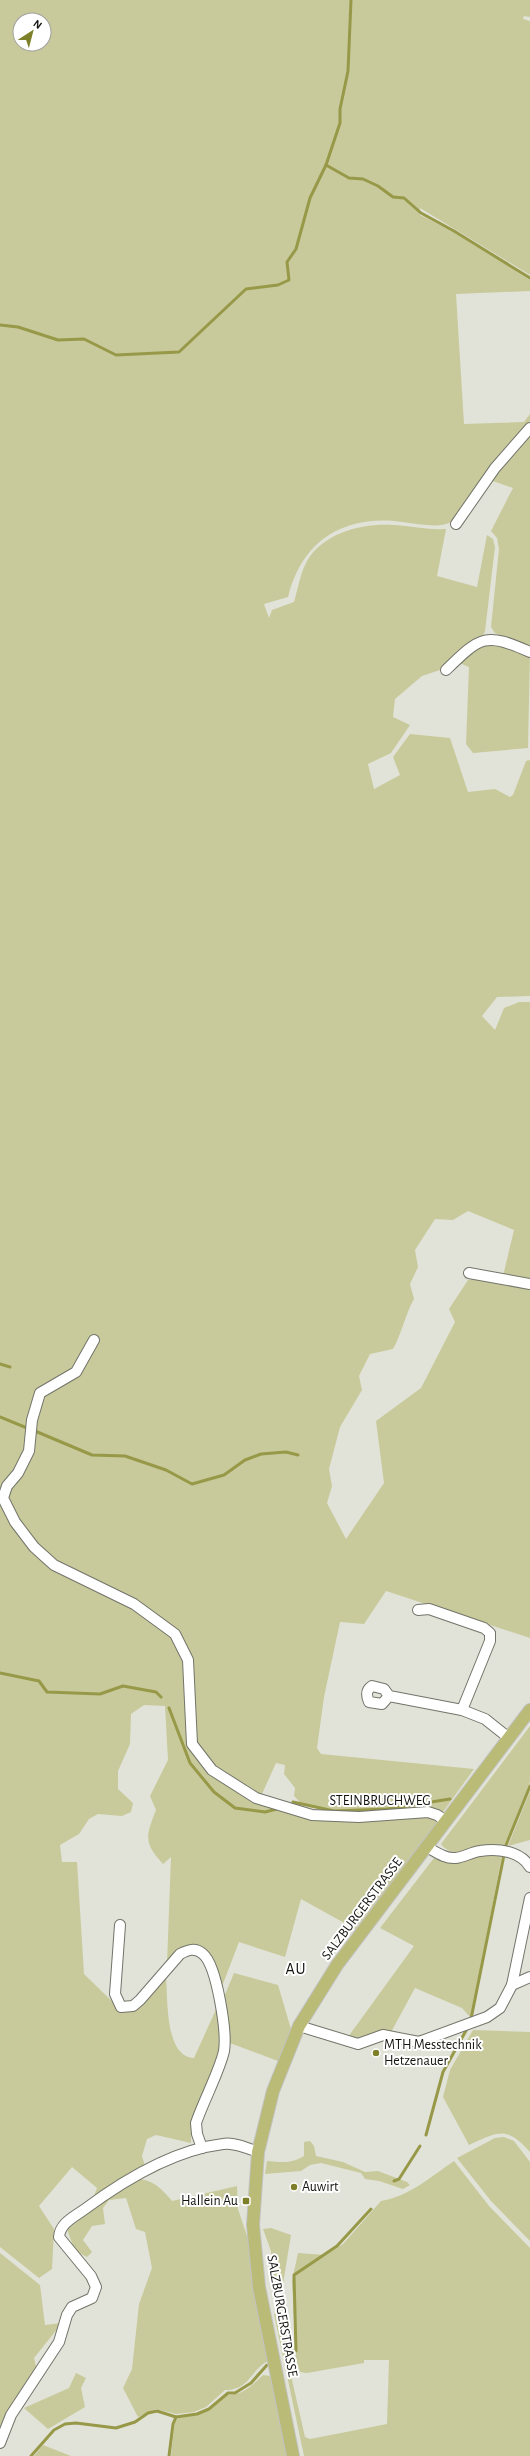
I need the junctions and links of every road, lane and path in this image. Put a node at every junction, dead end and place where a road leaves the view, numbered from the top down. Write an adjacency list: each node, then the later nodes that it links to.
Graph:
1 (530, 428): 2 (street)
2 (456, 524)
3 (530, 652): 4 (street)
4 (446, 670)
5 (469, 1273): 6 (street)
6 (530, 1284)
7 (94, 1340): 13 (street, STEINBRUCHWEG)
8 (418, 1610): 10 (street)
9 (389, 1696): 10 (street)
10 (462, 1710): 12 (street)
11 (530, 1710): 12 (main road, SALZBURGERSTRASSE)
12 (507, 1737): 13 (main road, SALZBURGERSTRASSE)
13 (442, 1818): 14 (main road, SALZBURGERSTRASSE)
14 (427, 1847): 15 (street); 21 (main road, SALZBURGERSTRASSE)
15 (530, 1867)
16 (530, 1898): 18 (street)
17 (120, 1925): 22 (street)
18 (527, 1932): 20 (street)
19 (530, 1977): 20 (street)
20 (512, 1985): 21 (street)
21 (300, 2026): 23 (main road, SALZBURGERSTRASSE)
22 (202, 2148): 23 (street); 24 (street)
23 (258, 2152): 25 (main road, SALZBURGERSTRASSE)
24 (0, 2442)
25 (294, 2456)

